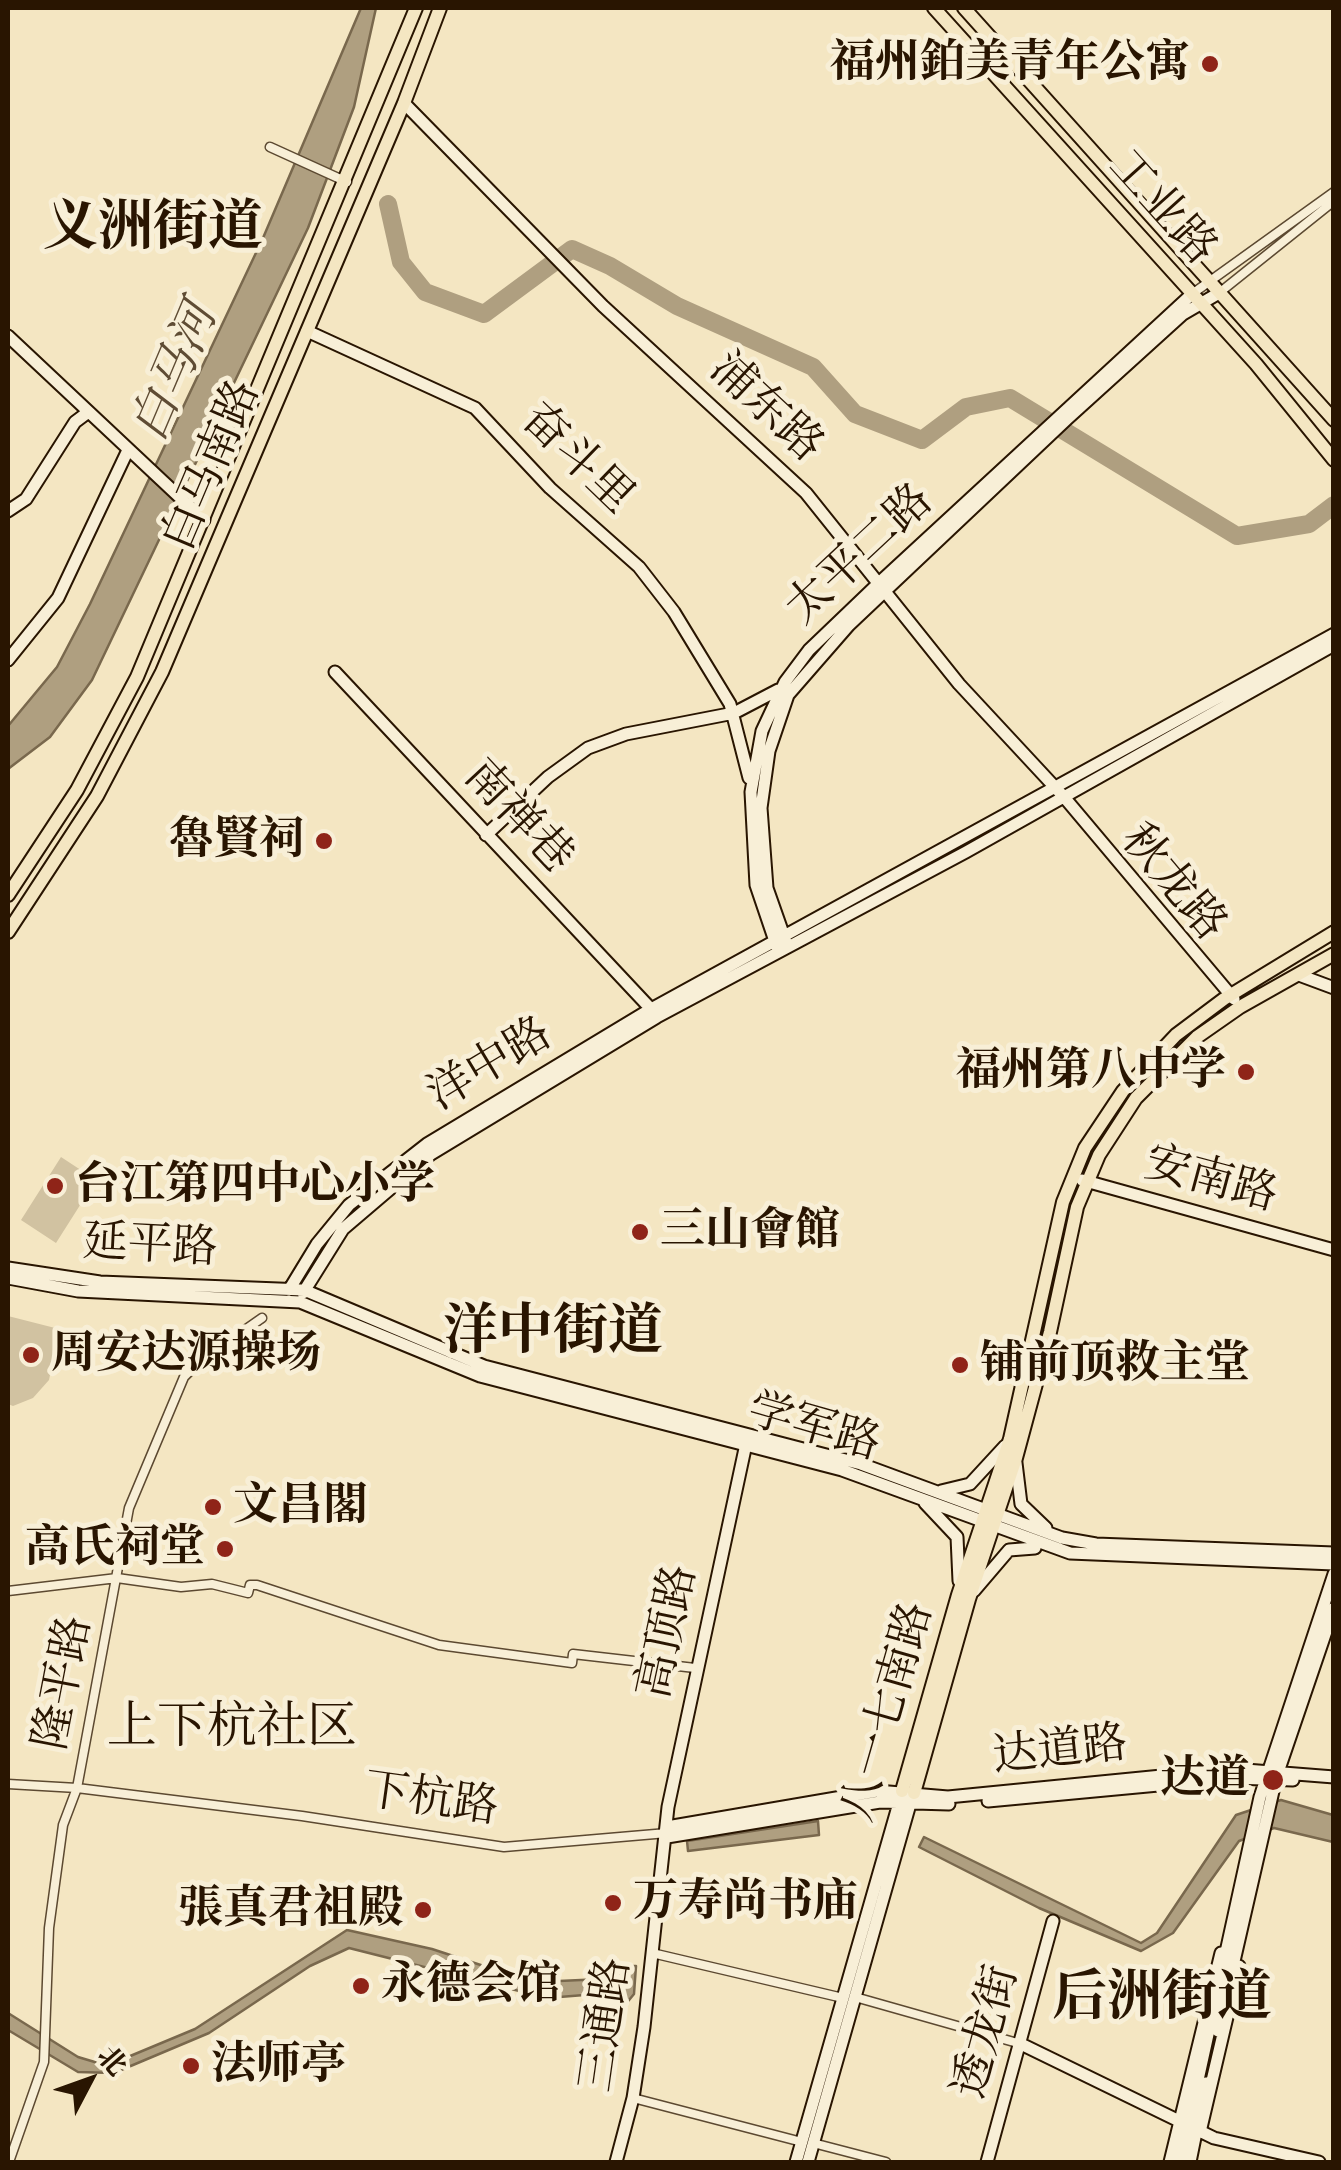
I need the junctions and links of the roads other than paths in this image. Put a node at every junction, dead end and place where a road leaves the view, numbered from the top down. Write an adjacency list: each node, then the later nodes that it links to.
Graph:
1 (416, 8): 7 (main road)
2 (440, 8): 5 (main road, 白马南路)
3 (934, 8): 12 (main road, 工业路)
4 (964, 8): 10 (main road, 工业路)
5 (404, 103): 13 (main road, 白马南路); 22 (street, 浦东路)
6 (270, 147): 7 (street)
7 (347, 182): 21 (main road)
8 (1334, 192): 10 (street)
9 (1334, 202): 11 (street)
10 (1208, 281): 11 (main road, 工业路); 12 (street)
11 (1219, 293): 12 (street); 16 (main road, 工业路)
12 (1196, 298): 17 (street, 太平二路); 17 (street, 太平二路); 19 (main road, 工业路)
13 (307, 330): 28 (street, 奋斗里); 33 (main road, 白马南路)
14 (8, 336): 15 (street)
15 (87, 412): 18 (street); 20 (street)
16 (1334, 420)
17 (1047, 434): 22 (street, 太平二路)
18 (128, 450): 21 (street); 25 (street)
19 (1334, 460)
20 (8, 511)
21 (204, 520): 32 (main road)
22 (883, 586): 27 (street, 太平二路); 30 (street, 浦东路); 35 (street, 太平二路)
23 (1334, 634): 30 (street)
24 (1334, 645): 30 (street)
25 (8, 660)
26 (335, 672): 31 (street, 南禅巷)
27 (784, 682): 28 (street); 29 (street, 太平二路)
28 (734, 713): 29 (street); 31 (street)
29 (751, 792): 35 (street, 太平二路)
30 (1058, 795): 35 (street); 39 (street, 秋龙路)
31 (486, 836): 40 (street, 南禅巷)
32 (8, 895)
33 (8, 932)
34 (1334, 932): 39 (main road)
35 (781, 944): 40 (street, 洋中路); 47 (street, 洋中路)
36 (1334, 954): 37 (main road)
37 (1299, 976): 38 (street); 39 (main road)
38 (1334, 988)
39 (1232, 1003): 41 (main road); 42 (main road)
40 (651, 1009): 46 (street, 洋中路)
41 (1071, 1176): 42 (street, 安南路); 49 (main road)
42 (1086, 1182): 43 (street, 安南路); 51 (main road)
43 (1334, 1250)
44 (8, 1268): 46 (street, 延平路)
45 (8, 1278): 46 (street, 延平路)
46 (288, 1293): 47 (street, 学军路)
47 (302, 1296): 50 (street, 学军路); 52 (street, 学军路)
48 (262, 1318): 59 (street, 隆平路)
49 (1010, 1439): 52 (street); 54 (main road)
50 (746, 1444): 53 (street, 学军路); 63 (street, 高顶路)
51 (1016, 1458): 54 (main road); 55 (street)
52 (934, 1491): 54 (street, 学军路)
53 (915, 1494): 54 (street, 学军路); 61 (street)
54 (990, 1521): 55 (street, 学军路); 61 (main road, 八一七南路)
55 (1060, 1544): 56 (street, 学军路); 57 (street, 学军路); 61 (street)
56 (1334, 1553)
57 (1334, 1564)
58 (1334, 1574): 64 (street)
59 (117, 1578): 60 (street); 63 (street); 67 (street, 隆平路)
60 (8, 1591)
61 (964, 1597): 68 (main road, 八一七南路)
62 (1334, 1608): 64 (street)
63 (695, 1668): 69 (street, 高顶路)
64 (1272, 1774): 65 (street, 达道路); 68 (street, 达道路); 71 (street)
65 (1334, 1781)
66 (8, 1784): 67 (street, 下杭路)
67 (77, 1788): 69 (street, 下杭路); 78 (street, 隆平路)
68 (906, 1797): 69 (street, 下杭路); 73 (street, 八一七南路)
69 (667, 1832): 72 (street, 三通路)
70 (1053, 1920): 74 (street, 透龙街)
71 (1236, 1928): 76 (street); 76 (street)
72 (652, 1952): 73 (street); 75 (street, 三通路)
73 (849, 1998): 74 (street); 77 (street, 八一七南路)
74 (1021, 2044): 76 (street); 83 (street, 透龙街)
75 (633, 2098): 77 (street); 79 (street, 三通路)
76 (1191, 2128): 84 (street); 85 (street); 86 (street); 87 (street)
77 (808, 2142): 80 (street, 八一七南路); 81 (street, 八一七南路); 82 (street)
78 (9, 2162)
79 (616, 2162)
80 (796, 2162)
81 (808, 2162)
82 (886, 2162)
83 (987, 2162)
84 (1170, 2162)
85 (1180, 2162)
86 (1190, 2162)
87 (1319, 2162)

